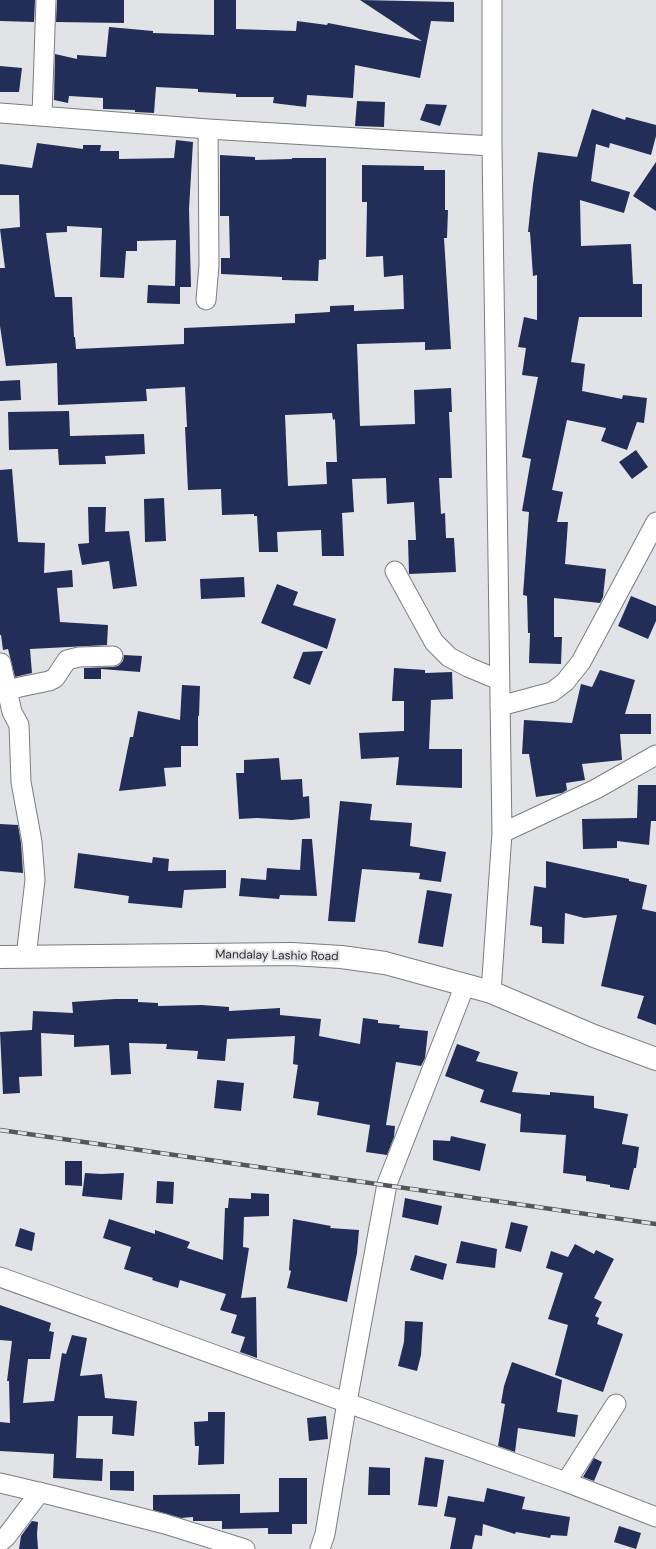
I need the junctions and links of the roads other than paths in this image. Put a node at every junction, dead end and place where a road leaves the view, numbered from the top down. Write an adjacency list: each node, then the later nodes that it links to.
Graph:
1 (46, 0): 4 (street)
2 (492, 0): 6 (street)
3 (0, 113): 4 (street)
4 (42, 116): 5 (street)
5 (208, 129): 6 (street); 7 (street)
6 (492, 146): 12 (street)
7 (206, 300)
8 (656, 522): 14 (street)
9 (395, 571): 12 (street)
10 (113, 656): 13 (street)
11 (2, 663): 13 (street)
12 (499, 680): 14 (street)
13 (7, 691): 18 (street)
14 (500, 706): 16 (street)
15 (656, 755): 16 (street)
16 (502, 834): 20 (street)
17 (0, 957): 18 (highway, Mandalay Lashio Road)
18 (26, 957): 19 (highway, Mandalay Lashio Road)
19 (464, 985): 20 (highway, Mandalay Lashio Road); 23 (street)
20 (491, 992): 21 (highway, Mandalay Lashio Road)
21 (656, 1059)
22 (0, 1277): 23 (street)
23 (347, 1402): 25 (street); 32 (street)
24 (616, 1404): 25 (street)
25 (566, 1482): 28 (street)
26 (0, 1483): 27 (street)
27 (40, 1492): 29 (street); 30 (street)
28 (656, 1517)
29 (0, 1542)
30 (202, 1543): 31 (street)
31 (245, 1549)
32 (320, 1549)

